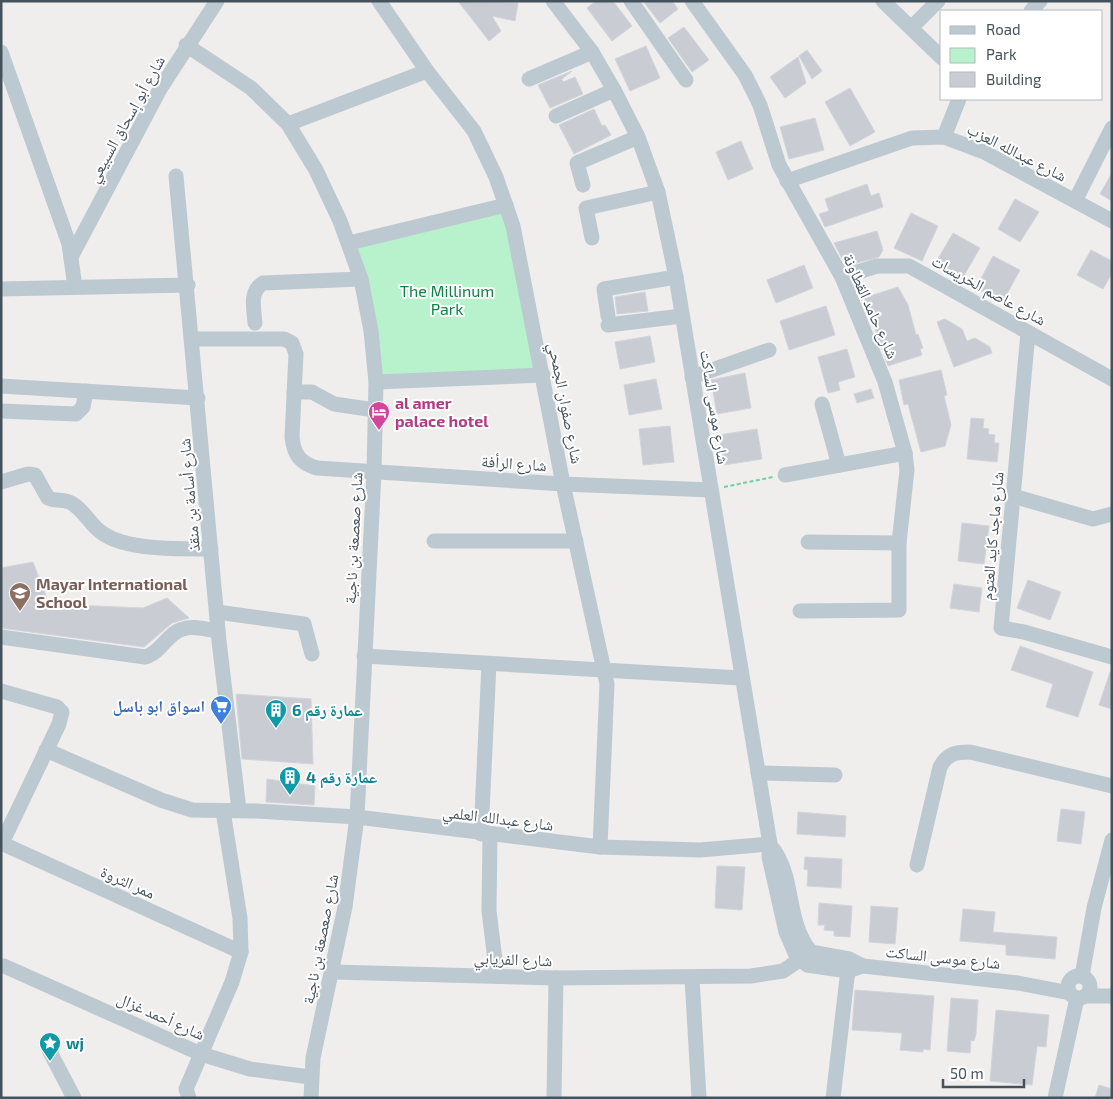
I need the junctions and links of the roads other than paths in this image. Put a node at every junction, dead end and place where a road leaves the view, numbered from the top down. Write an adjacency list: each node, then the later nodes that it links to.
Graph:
1 (217, 1): 9 (street, شارع أبو إسحاق السبيعي)
2 (379, 1): 13 (street, شارع صفوان الجمحي)
3 (554, 1): 11 (street, شارع موسى الساكت)
4 (631, 1): 15 (street)
5 (692, 1): 24 (street, شارع حامد القطاونة)
6 (883, 1): 8 (street)
7 (938, 1): 8 (street)
8 (911, 28): 12 (street)
9 (186, 45): 19 (street, شارع صعصعة بن ناجية); 32 (street, شارع أبو إسحاق السبيعي)
10 (1, 52): 32 (street)
11 (592, 52): 14 (street); 16 (street, شارع موسى الساكت)
12 (940, 56)
13 (427, 71): 19 (street); 28 (street, شارع صفوان الجمحي)
14 (529, 79)
15 (686, 80)
16 (614, 90): 18 (street); 21 (street, شارع موسى الساكت)
17 (959, 100): 22 (street)
18 (556, 116)
19 (288, 124): 31 (street, شارع صعصعة بن ناجية)
20 (1112, 128): 27 (street)
21 (638, 137): 25 (street); 26 (street, شارع موسى الساكت)
22 (944, 137): 24 (street, شارع عبدالله العزب); 27 (street, شارع عبدالله العزب)
23 (176, 176): 36 (street, شارع أسامة بن منقذ)
24 (787, 181): 34 (street, شارع حامد القطاونة)
25 (583, 185)
26 (658, 192): 30 (street); 33 (street, شارع موسى الساكت)
27 (1074, 201): 29 (street, شارع عبدالله العزب)
28 (506, 205): 31 (street); 44 (street, شارع صفوان الجمحي)
29 (1112, 221)
30 (592, 238)
31 (349, 243): 35 (street, شارع صعصعة بن ناجية)
32 (71, 257): 37 (street)
33 (676, 277): 39 (street, شارع موسى الساكت); 39 (street)
34 (842, 277): 41 (street, شارع عاصم الخريسات); 55 (street, شارع حامد القطاونة)
35 (361, 279): 40 (street); 47 (street, شارع صعصعة بن ناجية)
36 (188, 285): 37 (street); 42 (street, شارع أسامة بن منقذ)
37 (75, 286): 38 (street)
38 (1, 289)
39 (682, 316): 45 (street, شارع موسى الساكت)
40 (255, 323)
41 (1028, 333): 46 (street, شارع عاصم الخريسات); 62 (street, شارع ماجد كايد العتوم)
42 (192, 339): 50 (street, شارع الرأفة); 51 (street, شارع أسامة بن منقذ)
43 (769, 350): 45 (street)
44 (543, 375): 47 (street); 60 (street, شارع صفوان الجمحي)
45 (692, 377): 61 (street, شارع موسى الساكت)
46 (1112, 379)
47 (376, 382): 53 (street, شارع صعصعة بن ناجية)
48 (1, 386): 49 (street)
49 (86, 391): 51 (street); 54 (street)
50 (294, 392): 53 (street); 57 (street, شارع الرأفة)
51 (198, 398): 68 (street, شارع أسامة بن منقذ)
52 (822, 404): 56 (street)
53 (376, 410): 57 (street, شارع صعصعة بن ناجية)
54 (1, 411)
55 (905, 453): 56 (street); 67 (street, شارع حامد القطاونة)
56 (839, 465): 58 (street)
57 (374, 472): 60 (street, شارع الرأفة); 74 (street, شارع صعصعة بن ناجية)
58 (786, 475)
59 (1, 482): 68 (street)
60 (563, 484): 61 (street, شارع الرأفة); 65 (street, شارع صفوان الجمحي)
61 (710, 490): 78 (street, شارع موسى الساكت)
62 (1014, 496): 63 (street); 75 (street, شارع ماجد كايد العتوم)
63 (1112, 514)
64 (434, 541): 65 (street)
65 (576, 541): 77 (street, شارع صفوان الجمحي)
66 (808, 542): 67 (street)
67 (900, 543): 69 (street, شارع حامد القطاونة)
68 (211, 549): 70 (street, شارع أسامة بن منقذ)
69 (800, 611)
70 (217, 612): 71 (street, شارع أسامة بن منقذ); 73 (street)
71 (218, 631): 72 (street); 84 (street, شارع أسامة بن منقذ)
72 (1, 637)
73 (312, 654)
74 (364, 656): 76 (street); 86 (street, شارع صعصعة بن ناجية)
75 (1112, 658)
76 (489, 664): 77 (street); 87 (street)
77 (605, 672): 78 (street); 91 (street, شارع صفوان الجمحي)
78 (741, 678): 81 (street, شارع موسى الساكت)
79 (1, 691): 80 (street, ممر الثروة)
80 (46, 750): 85 (street, شارع عبدالله العلمي); 89 (street, ممر الثروة)
81 (758, 773): 82 (street); 90 (street, شارع موسى الساكت)
82 (835, 774)
83 (1112, 786): 92 (street)
84 (239, 810): 85 (street, شارع عبدالله العلمي); 86 (street, شارع عبدالله العلمي)
85 (223, 811): 95 (street)
86 (357, 817): 87 (street, شارع عبدالله العلمي); 99 (street, شارع صعصعة بن ناجية)
87 (485, 834): 91 (street, شارع عبدالله العلمي); 100 (street)
88 (1112, 840): 93 (street)
89 (1, 843): 95 (street, ممر الثروة)
90 (770, 844): 91 (street, شارع عبدالله العلمي); 96 (street, شارع موسى الساكت)
91 (600, 847)
92 (917, 864)
93 (1099, 889): 94 (street); 103 (street)
94 (1112, 899)
95 (241, 952): 107 (street)
96 (806, 956): 97 (street, شارع موسى الساكت); 102 (street, شارع الفريابي)
97 (848, 965): 103 (street, شارع موسى الساكت); 114 (street)
98 (4, 966): 107 (street, شارع أحمد غزال)
99 (333, 972): 100 (street, شارع الفريابي); 108 (street, شارع صعصعة بن ناجية)
100 (497, 976): 101 (street, شارع الفريابي)
101 (556, 978): 102 (street, شارع الفريابي); 112 (street)
102 (692, 978): 113 (street)
103 (1079, 987): 104 (street, شارع موسى الساكت); 105 (street, شارع موسى الساكت); 115 (street)
104 (1112, 989)
105 (1112, 996)
106 (49, 1050): 109 (street)
107 (201, 1054): 108 (street, شارع أحمد غزال); 110 (street)
108 (310, 1077): 111 (street, شارع صعصعة بن ناجية)
109 (74, 1098)
110 (189, 1098)
111 (311, 1098)
112 (554, 1098)
113 (699, 1098)
114 (833, 1098)
115 (1055, 1098)

